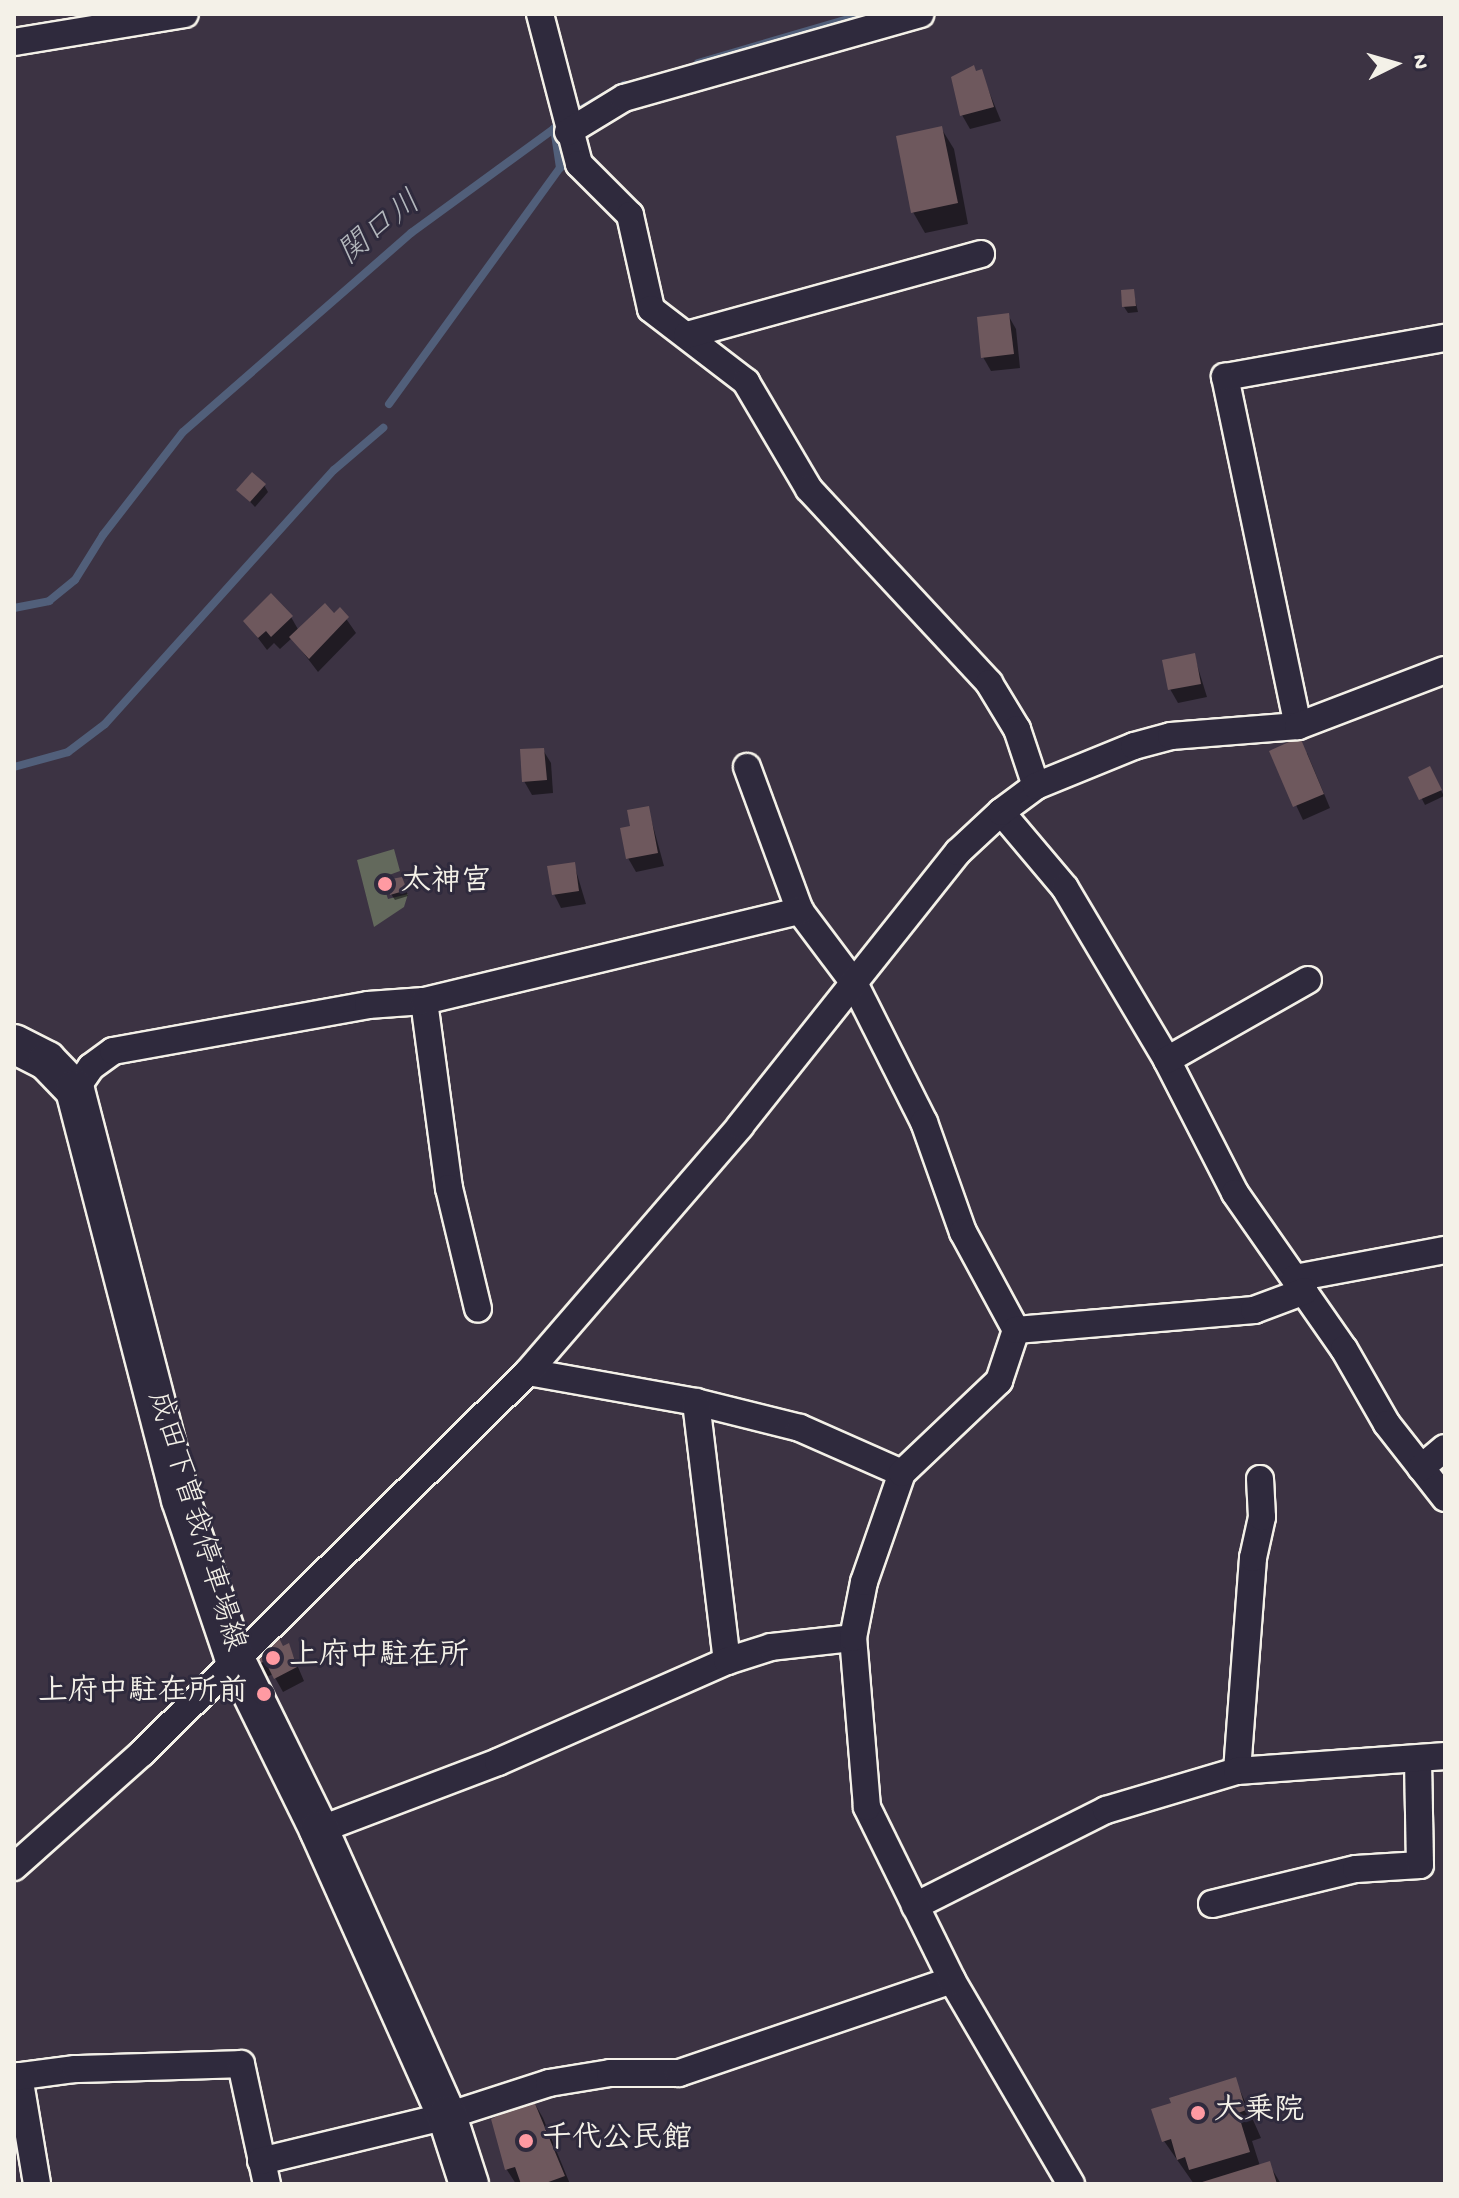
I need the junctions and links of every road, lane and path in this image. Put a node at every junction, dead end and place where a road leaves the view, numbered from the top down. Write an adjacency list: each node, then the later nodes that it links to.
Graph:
1 (185, 14): 4 (street)
2 (540, 14): 5 (street)
3 (920, 14): 5 (street)
4 (14, 42)
5 (564, 121): 7 (street)
6 (981, 254): 7 (street)
7 (687, 335): 12 (street)
8 (1445, 338): 10 (street)
9 (1445, 670): 10 (street)
10 (1298, 726): 12 (street)
11 (747, 767): 14 (street)
12 (1036, 786): 13 (street)
13 (1001, 812): 16 (street); 19 (street)
14 (800, 911): 16 (street); 17 (street)
15 (1308, 980): 19 (street)
16 (854, 983): 24 (street); 25 (street)
17 (424, 1001): 20 (street); 23 (street)
18 (14, 1044): 20 (main road, 成田下曽我停車場線)
19 (1167, 1060): 22 (street)
20 (75, 1090): 33 (main road, 成田下曽我停車場線)
21 (1445, 1250): 22 (street)
22 (1300, 1284): 24 (street); 28 (street)
23 (478, 1309)
24 (1016, 1330): 29 (street)
25 (528, 1372): 26 (street); 33 (street)
26 (696, 1402): 29 (street); 34 (street)
27 (1445, 1448): 28 (street)
28 (1421, 1468): 31 (street)
29 (902, 1473): 32 (street)
30 (1260, 1479): 37 (street)
31 (1445, 1498)
32 (853, 1638): 34 (street); 41 (street)
33 (234, 1657): 38 (main road, 成田下曽我停車場線); 39 (street)
34 (727, 1661): 38 (street)
35 (1445, 1756): 36 (street)
36 (1418, 1760): 37 (street); 40 (street)
37 (1237, 1771): 41 (street)
38 (319, 1830): 44 (main road, 成田下曽我停車場線)
39 (14, 1867)
40 (1212, 1904)
41 (915, 1906): 42 (street)
42 (952, 1980): 44 (street); 48 (street)
43 (17, 2077): 45 (street); 46 (street)
44 (447, 2116): 45 (street); 47 (main road, 成田下曽我停車場線)
45 (264, 2172)
46 (37, 2184)
47 (469, 2184)
48 (1071, 2184)

